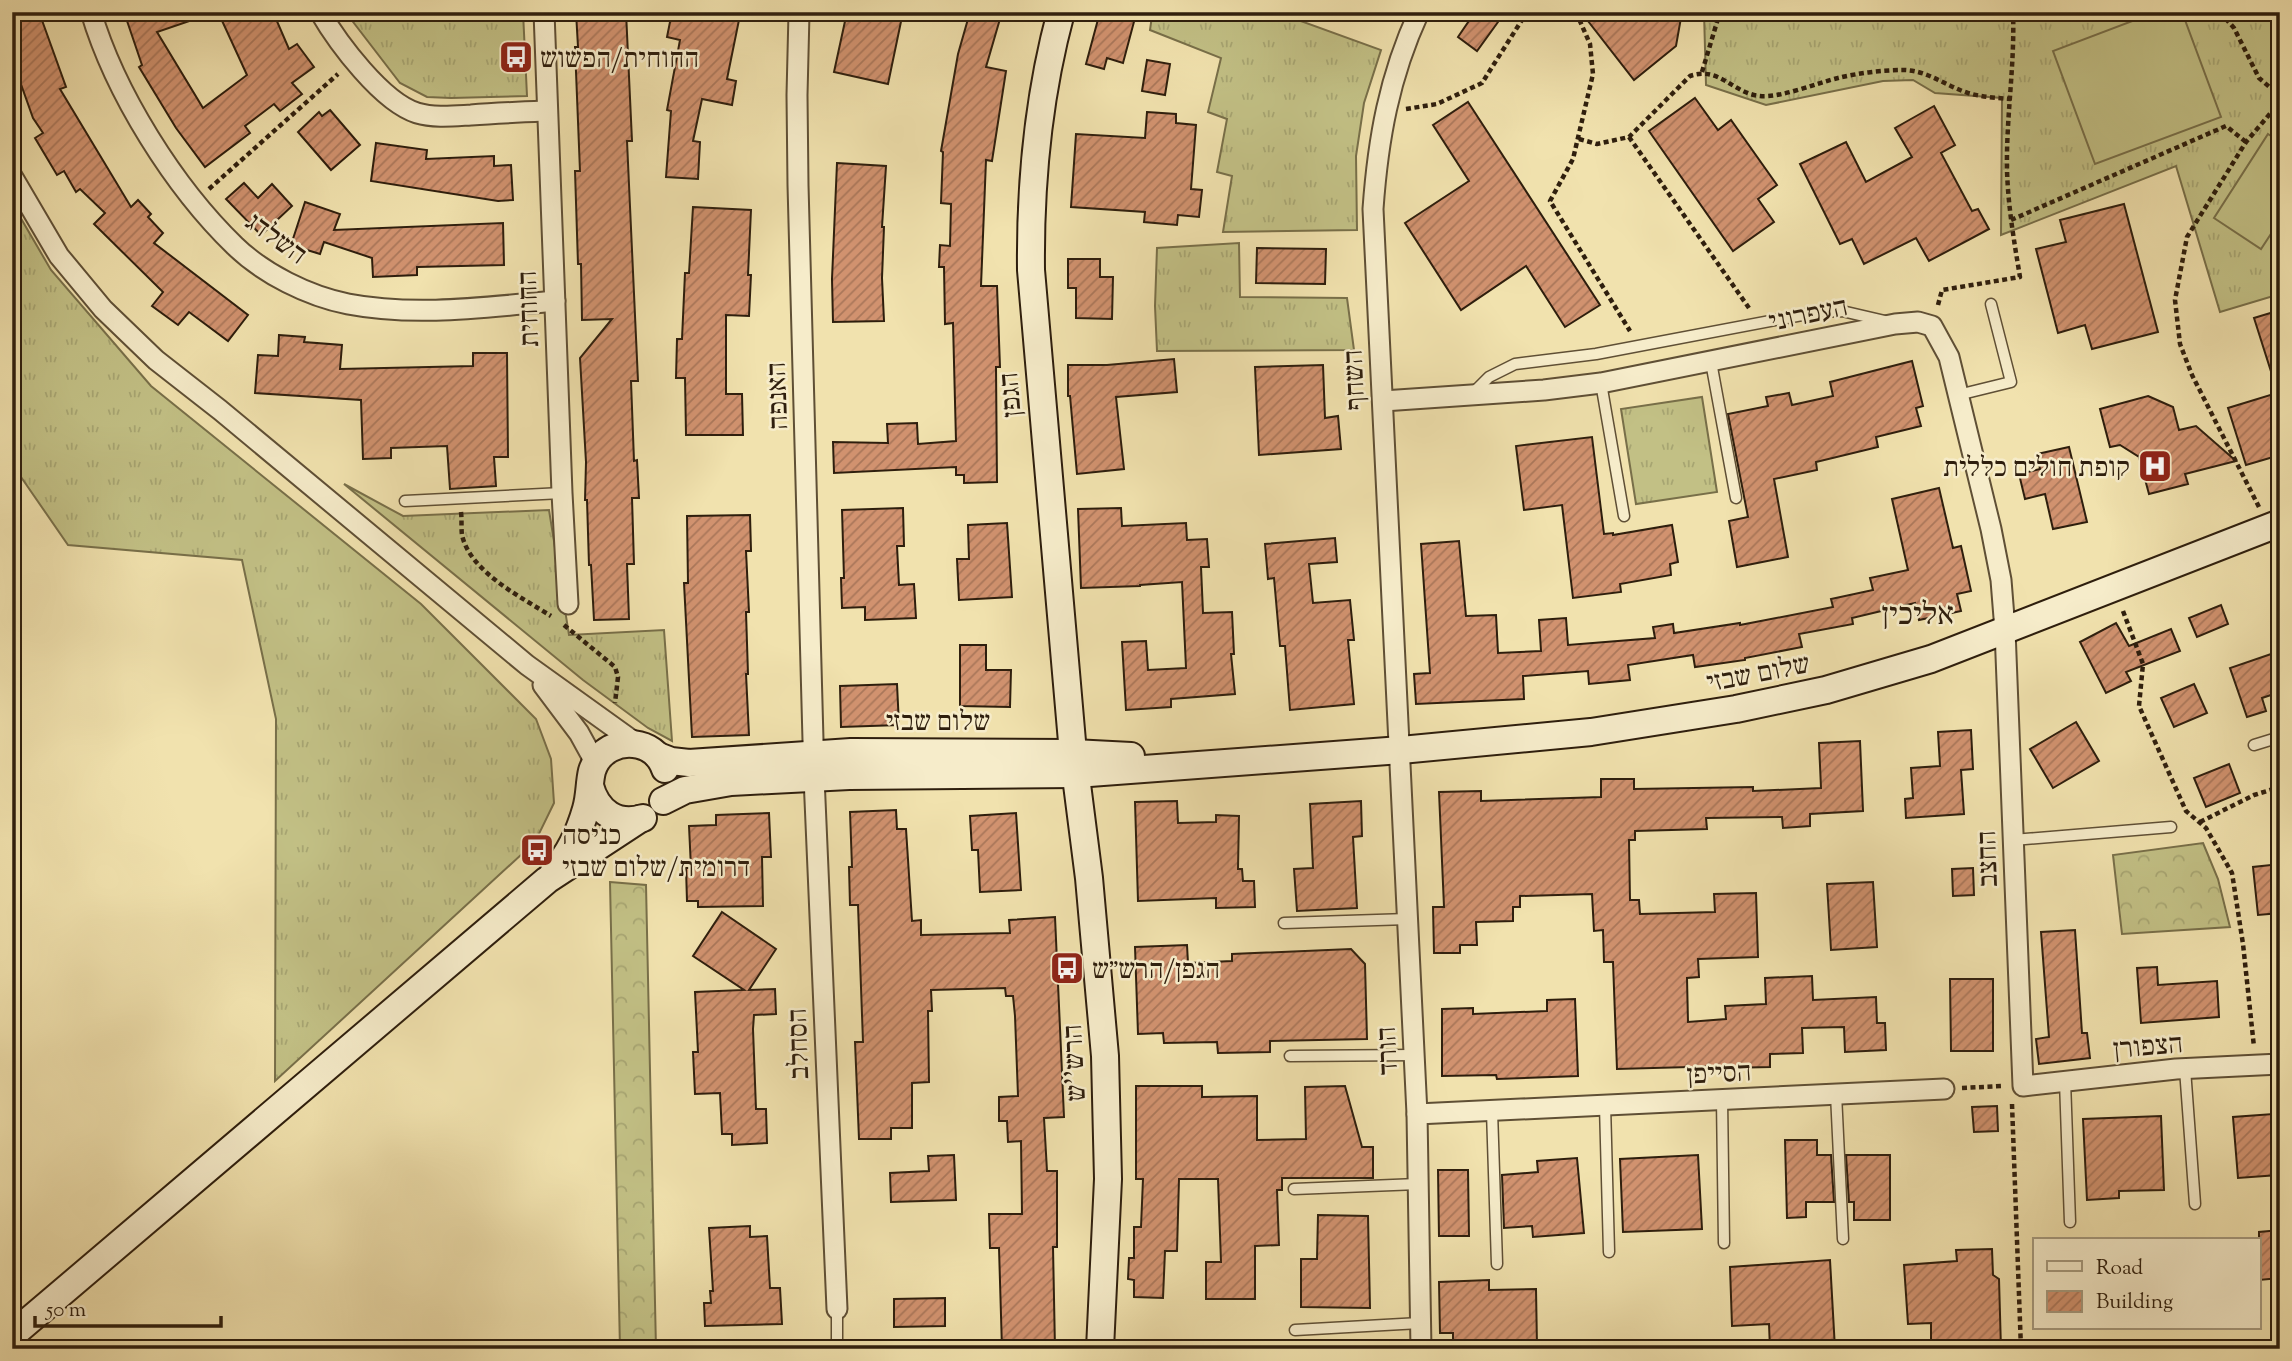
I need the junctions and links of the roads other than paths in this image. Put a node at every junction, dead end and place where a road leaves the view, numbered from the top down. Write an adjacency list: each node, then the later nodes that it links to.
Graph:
1 (91, 12): 9 (street, השלדג)
2 (320, 12): 7 (street)
3 (544, 12): 7 (street, החוחית)
4 (1061, 12): 29 (street, הגפן)
5 (1419, 12): 16 (street, השחף)
6 (799, 13): 30 (street, האנפה)
7 (547, 111): 9 (street, החוחית)
8 (12, 176): 24 (street)
9 (555, 301): 17 (street, החוחית)
10 (1991, 304): 14 (lane)
11 (1895, 324): 12 (street, העפרוני); 14 (street, העפרוני); 15 (lane)
12 (1710, 362): 13 (street, העפרוני); 18 (lane)
13 (1601, 383): 15 (street, העפרוני); 20 (lane)
14 (1958, 395): 23 (street)
15 (1470, 396): 16 (street, העפרוני)
16 (1383, 401): 28 (street, השחף)
17 (562, 493): 19 (lane); 22 (street, החוחית)
18 (1736, 498)
19 (405, 501)
20 (1624, 516)
21 (2274, 525): 23 (street, שלום שבזי)
22 (568, 604)
23 (2005, 630): 28 (street, שלום שבזי); 35 (street, החצב)
24 (527, 665): 27 (street); 31 (street)
25 (2280, 737): 26 (lane)
26 (2254, 745)
27 (647, 750): 30 (street, שלום שבזי); 31 (street); 32 (street)
28 (1401, 750): 29 (street, שלום שבזי); 37 (street, הורד)
29 (1074, 763): 30 (street, שלום שבזי); 64 (street, הרש''ש)
30 (814, 766): 32 (street, שלום שבזי); 59 (street, הסחלב)
31 (593, 774): 33 (street); 36 (street)
32 (663, 801): 33 (street)
33 (640, 819): 36 (street)
34 (2171, 827): 35 (lane)
35 (2014, 840): 44 (street, החצב)
36 (547, 880): 62 (street)
37 (1408, 919): 38 (lane); 39 (street, הורד)
38 (1284, 923)
39 (1414, 1055): 40 (lane); 50 (street, הורד)
40 (1290, 1056)
41 (2280, 1064): 42 (street, הצפורן)
42 (2185, 1069): 43 (street, הצפורן); 53 (lane)
43 (2065, 1081): 44 (street, הצפורן); 54 (lane)
44 (2017, 1086)
45 (1944, 1089): 46 (street, הסייפן)
46 (1836, 1094): 47 (street, הסייפן); 55 (lane)
47 (1722, 1100): 48 (street, הסייפן); 56 (lane)
48 (1605, 1105): 49 (street, הסייפן); 57 (lane)
49 (1492, 1111): 50 (street, הסייפן); 58 (lane)
50 (1417, 1114): 51 (street, הורד)
51 (1418, 1184): 52 (lane); 60 (street, הורד)
52 (1294, 1189)
53 (2195, 1204)
54 (2070, 1222)
55 (1843, 1239)
56 (1724, 1243)
57 (1609, 1252)
58 (1497, 1264)
59 (837, 1309): 63 (lane)
60 (1420, 1323): 61 (lane); 65 (street, הורד)
61 (1295, 1330)
62 (12, 1335)
63 (837, 1349)
64 (1100, 1349)
65 (1421, 1349)

